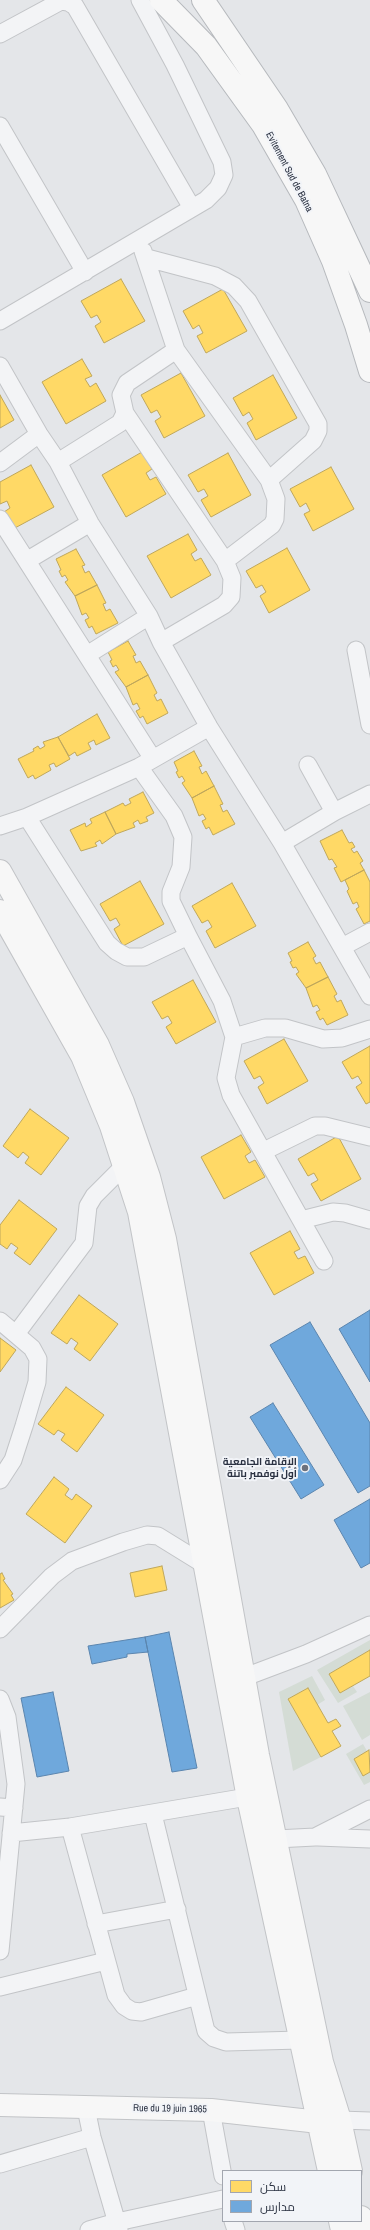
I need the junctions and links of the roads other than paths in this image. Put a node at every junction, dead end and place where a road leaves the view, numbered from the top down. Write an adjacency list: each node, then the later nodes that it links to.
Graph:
1 (140, 0): 6 (street)
2 (160, 0): 14 (main road, Evitement Sud de Batna)
3 (203, 0): 10 (main road, Evitement Sud de Batna)
4 (0, 34): 6 (street)
5 (0, 126): 9 (street)
6 (192, 208): 7 (street)
7 (138, 240): 8 (street); 9 (street)
8 (146, 258): 12 (street); 19 (street)
9 (85, 272): 11 (street)
10 (370, 291)
11 (0, 322)
12 (176, 350): 15 (street); 19 (street)
13 (0, 366): 16 (street)
14 (370, 371)
15 (125, 413): 17 (street); 23 (street)
16 (39, 434): 17 (street); 18 (street)
17 (58, 462): 21 (street)
18 (0, 463)
19 (269, 480): 23 (street)
20 (0, 519): 22 (street)
21 (90, 523): 22 (street); 24 (street)
22 (28, 560): 27 (street)
23 (225, 561): 25 (street)
24 (149, 616): 25 (street); 27 (street)
25 (161, 642): 29 (street)
26 (356, 650): 28 (street)
27 (86, 655): 30 (street)
28 (370, 725)
29 (209, 727): 30 (street); 37 (street)
30 (153, 758): 32 (street)
31 (308, 765): 34 (street)
32 (138, 767): 35 (street); 41 (street)
33 (370, 794): 34 (street)
34 (334, 812): 37 (street)
35 (26, 817): 36 (street); 41 (street)
36 (0, 826)
37 (282, 843): 42 (street)
38 (0, 871): 58 (main road)
39 (0, 911): 48 (main road)
40 (370, 932): 42 (street)
41 (188, 936): 45 (street)
42 (342, 947): 43 (street)
43 (370, 996)
44 (370, 1029): 45 (street)
45 (234, 1037): 47 (street)
46 (370, 1137): 47 (street)
47 (264, 1151): 49 (street)
48 (124, 1166): 53 (street); 55 (main road)
49 (301, 1220): 50 (street); 51 (street)
50 (370, 1220)
51 (324, 1261)
52 (0, 1321): 53 (street)
53 (16, 1334): 54 (street)
54 (0, 1480)
55 (205, 1565): 57 (street); 60 (main road)
56 (370, 1625): 58 (street)
57 (0, 1628)
58 (244, 1677): 60 (main road)
59 (0, 1700): 61 (street)
60 (257, 1796): 63 (street); 67 (main road); 75 (main road)
61 (7, 1808): 65 (street)
62 (370, 1809): 66 (street)
63 (154, 1814): 64 (street); 69 (street)
64 (70, 1827): 65 (street); 70 (street)
65 (11, 1833): 71 (street)
66 (315, 1837): 67 (street); 68 (street)
67 (276, 1839): 79 (main road)
68 (370, 1839)
69 (177, 1909): 70 (street); 74 (street)
70 (96, 1924): 72 (street)
71 (0, 1951)
72 (106, 1961): 73 (street); 74 (street)
73 (0, 1987)
74 (197, 1996): 75 (street)
75 (300, 2040): 81 (main road)
76 (0, 2105): 77 (main road, Rue du 19 juin 1965)
77 (86, 2108): 78 (main road, Rue du 19 juin 1965); 82 (street)
78 (211, 2110): 81 (main road, Rue du 19 juin 1965); 84 (street)
79 (340, 2120): 80 (street); 81 (main road, Rue du 19 juin 1965); 86 (main road)
80 (370, 2121)
81 (318, 2122): 85 (main road)
82 (92, 2137): 83 (street); 88 (street)
83 (0, 2164)
84 (222, 2170)
85 (329, 2170)
86 (351, 2170)
87 (222, 2199): 88 (street)
88 (118, 2226): 89 (street)
89 (89, 2230)

